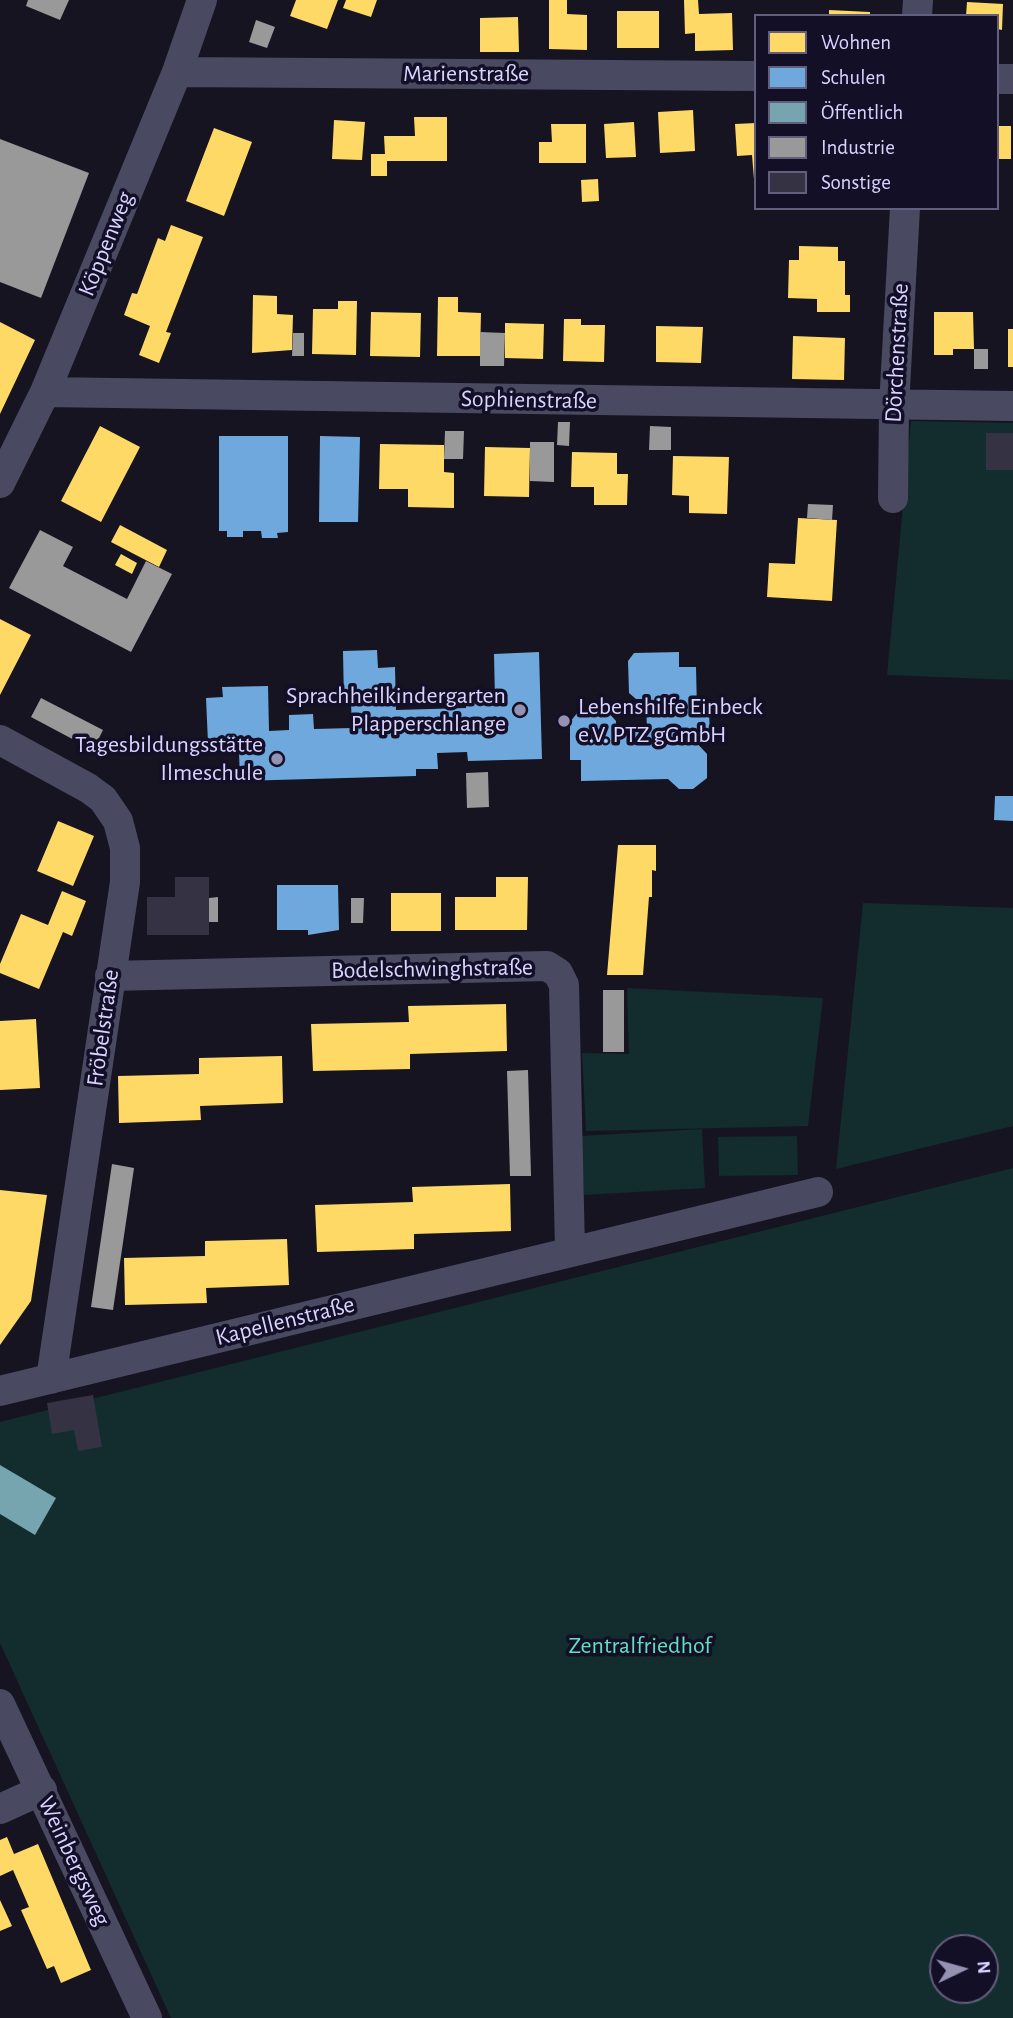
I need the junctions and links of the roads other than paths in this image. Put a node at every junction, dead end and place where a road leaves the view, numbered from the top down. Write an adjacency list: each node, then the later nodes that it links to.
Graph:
1 (202, 0): 2 (street, Köppenweg)
2 (177, 72): 3 (street, Marienstraße); 5 (street, Köppenweg)
3 (754, 76)
4 (905, 210): 6 (street, Dörchenstraße)
5 (45, 392): 6 (street, Sophienstraße); 8 (street, Köppenweg)
6 (894, 406): 7 (street, Sophienstraße); 9 (street, Dörchenstraße)
7 (1013, 406)
8 (0, 483)
9 (893, 498)
10 (0, 740): 11 (street, Fröbelstraße)
11 (110, 976): 13 (street, Bodelschwinghstraße); 14 (street, Fröbelstraße)
12 (818, 1192): 13 (street, Kapellenstraße)
13 (570, 1250): 14 (street, Kapellenstraße)
14 (51, 1379): 15 (street, Kapellenstraße)
15 (0, 1391)
16 (0, 1704): 17 (street, Weinbergsweg)
17 (42, 1790): 18 (street); 19 (street, Weinbergsweg)
18 (0, 1809)
19 (147, 2018)

